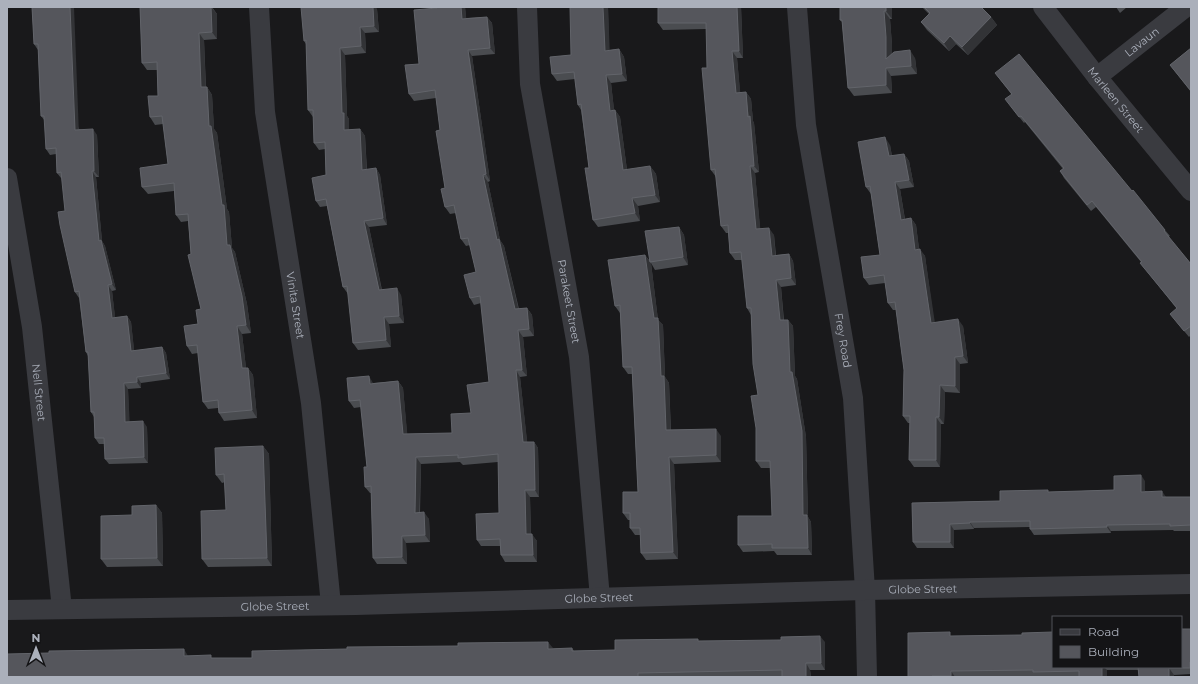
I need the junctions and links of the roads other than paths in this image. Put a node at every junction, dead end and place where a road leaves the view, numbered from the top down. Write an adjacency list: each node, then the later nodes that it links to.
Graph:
1 (259, 7): 12 (street, Vinita Street)
2 (527, 7): 11 (street, Parakeet Street)
3 (797, 7): 10 (street, Frey Road)
4 (1043, 7): 6 (street, Marleen Street)
5 (1186, 7): 6 (street, Lavaun)
6 (1097, 77): 8 (street, Marleen Street)
7 (7, 178): 13 (street, Nell Street)
8 (1191, 191)
9 (1191, 584): 10 (street, Globe Street)
10 (865, 590): 11 (street, Globe Street); 15 (street, Frey Road)
11 (600, 598): 12 (street, Globe Street)
12 (331, 605): 13 (street, Globe Street)
13 (62, 609): 14 (street, Globe Street)
14 (7, 610)
15 (867, 677)

